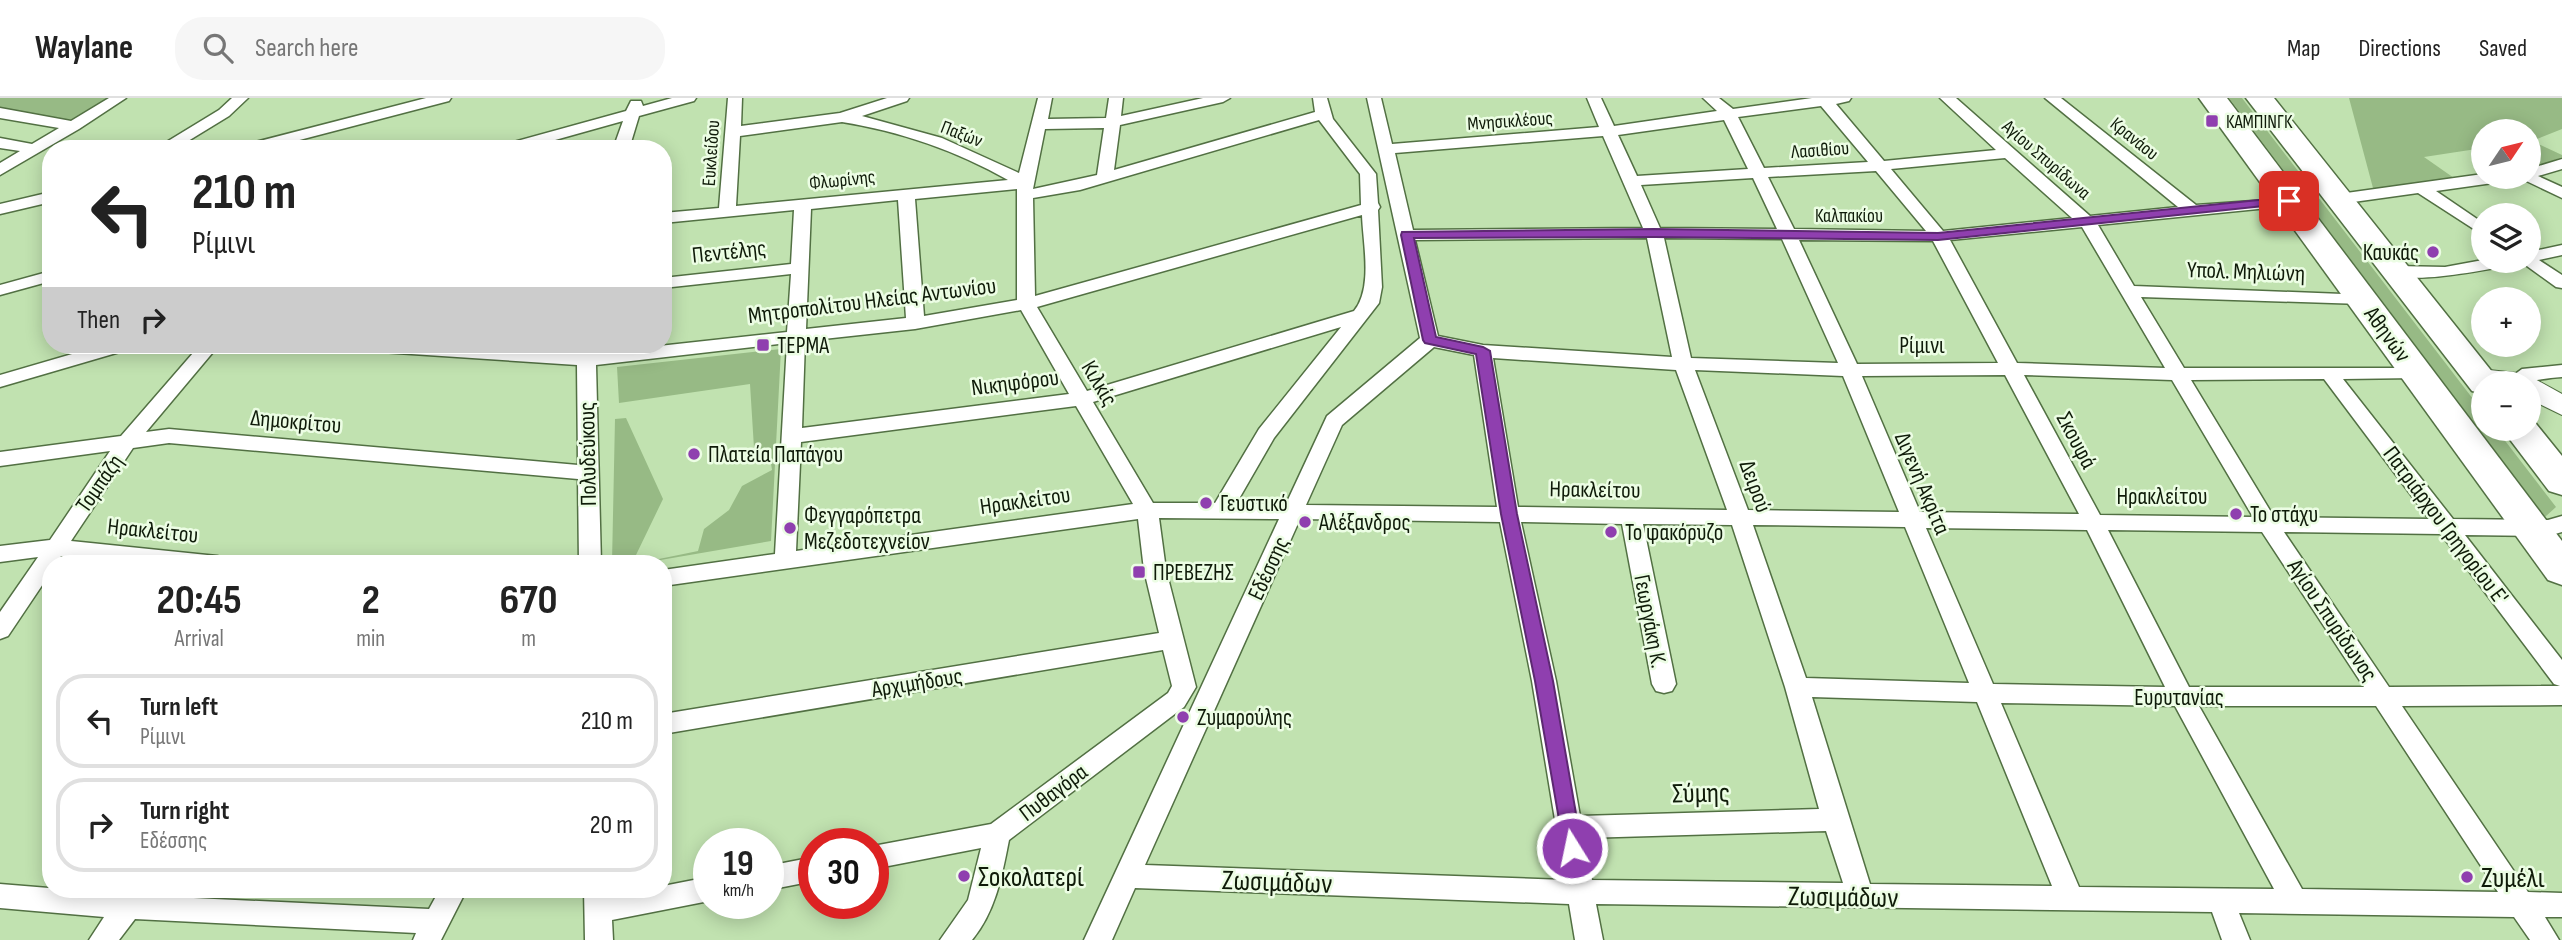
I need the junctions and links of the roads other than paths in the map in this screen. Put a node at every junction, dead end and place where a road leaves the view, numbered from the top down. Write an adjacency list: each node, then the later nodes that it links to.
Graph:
1 (119, 98): 25 (street)
2 (241, 98): 29 (street)
3 (444, 98): 30 (street)
4 (689, 98): 18 (street)
5 (735, 98): 27 (street, Ευκλείδου)
6 (902, 98): 22 (street)
7 (1045, 98): 24 (street, Κιλκίς)
8 (1116, 98): 23 (street)
9 (1223, 98): 23 (street)
10 (1374, 98): 36 (street)
11 (1594, 98): 26 (street, Δειρού)
12 (1710, 98): 21 (street, Διγενή Ακρίτα)
13 (1947, 98): 37 (street, Αγίου Σπυρίδωνα)
14 (2052, 98): 57 (street, Κρανάου)
15 (2213, 98): 53 (highway, Αθηνών)
16 (2260, 98): 52 (highway, Αθηνών)
17 (1831, 99): 21 (street, Μνησικλέους); 39 (street, Σκουφά)
18 (636, 105): 31 (street); 32 (street)
19 (1322, 106): 43 (street, Φλωρίνης); 55 (street)
20 (0, 113): 25 (street)
21 (1729, 114): 26 (street, Μνησικλέους); 42 (street, Διγενή Ακρίτα)
22 (842, 117): 27 (street); 47 (street, Παξών)
23 (1110, 123): 24 (street); 43 (street)
24 (1041, 124): 47 (street, Κιλκίς)
25 (74, 126): 28 (street)
26 (1611, 131): 36 (street, Μνησικλέους); 44 (street, Δειρού)
27 (733, 132): 58 (street, Ευκλείδου)
28 (50, 140)
29 (178, 140)
30 (294, 140)
31 (532, 140)
32 (624, 140)
33 (0, 143): 35 (street)
34 (42, 145): 35 (street)
35 (35, 149): 40 (street)
36 (1388, 149): 63 (street)
37 (2009, 153): 39 (street, Λασιθίου); 61 (street, Αγίου Σπυρίδωνα)
38 (2562, 164): 41 (street)
39 (1877, 166): 42 (street, Λασιθίου); 65 (street, Σκουφά)
40 (0, 170)
41 (2541, 171)
42 (1759, 174): 44 (street, Λασιθίου); 64 (street, Διγενή Ακρίτα)
43 (1105, 178): 47 (street, Φλωρίνης)
44 (1633, 181): 62 (street, Δειρού)
45 (2471, 182): 48 (street)
46 (2541, 182): 49 (street)
47 (1024, 189): 50 (street, Φλωρίνης); 78 (street, Κιλκίς)
48 (2423, 189): 52 (street); 60 (street)
49 (2562, 193)
50 (906, 194): 54 (street, Φλωρίνης); 80 (street)
51 (42, 199): 56 (street)
52 (2339, 199): 71 (highway, Αθηνών)
53 (2289, 201): 57 (street, Καλπακίου); 77 (highway, Αθηνών)
54 (803, 204): 58 (street, Φλωρίνης); 69 (street)
55 (1371, 207): 78 (street, Μητροπολίτου Ηλείας Αντωνίου); 79 (street)
56 (0, 209)
57 (2192, 210): 61 (street, Καλπακίου)
58 (727, 212): 59 (street, Φλωρίνης)
59 (672, 217)
60 (2471, 222)
61 (2088, 223): 65 (street, Καλπακίου); 76 (street, Αγίου Σπυρίδωνος)
62 (1654, 233): 63 (street, Καλπακίου); 64 (street, Καλπακίου); 88 (street, Δειρού)
63 (1407, 235): 82 (street)
64 (1789, 236): 65 (street, Καλπακίου); 90 (street, Διγενή Ακρίτα)
65 (1938, 236): 89 (street, Σκουφά)
66 (2562, 250): 67 (street)
67 (2541, 256)
68 (2471, 267): 71 (street)
69 (799, 268): 73 (street, Πεντέλης); 81 (street)
70 (2541, 268): 74 (street)
71 (2396, 271): 91 (highway, Αθηνών)
72 (42, 278): 75 (street)
73 (672, 281)
74 (2562, 284)
75 (0, 290)
76 (2128, 291): 77 (street, Υπολ. Μηλιώνη); 96 (street, Αγίου Σπυρίδωνος)
77 (2362, 299): 93 (highway, Αθηνών)
78 (1026, 304): 80 (street, Μητροπολίτου Ηλείας Αντωνίου); 99 (street, Κιλκίς)
79 (1361, 316): 99 (street, Νικηφόρου); 108 (street)
80 (915, 323): 81 (street, Μητροπολίτου Ηλείας Αντωνίου)
81 (794, 335): 83 (street, Μητροπολίτου Ηλείας Αντωνίου); 101 (street)
82 (1430, 340): 84 (street, Ρίμινι); 109 (street, Εδέσσης)
83 (672, 345)
84 (1483, 351): 88 (street, Ρίμινι); 110 (street)
85 (93, 354): 97 (street)
86 (202, 354): 102 (street, Τομπάζη)
87 (585, 354): 105 (street, Πολυδεύκους)
88 (1683, 364): 90 (street, Ρίμινι); 112 (street, Δειρού)
89 (2010, 369): 90 (street, Ρίμινι); 96 (street, Ρίμινι); 114 (street, Σκουφά)
90 (1850, 370): 113 (street, Διγενή Ακρίτα)
91 (2495, 371)
92 (2562, 371): 94 (street)
93 (2416, 372): 95 (street, Ρίμινι); 117 (highway, Αθηνών)
94 (2541, 372)
95 (2329, 373): 96 (street, Ρίμινι); 116 (street, Πατριάρχου Γρηγορίου Ε')
96 (2176, 374): 115 (street, Αγίου Σπυρίδωνος)
97 (0, 382)
98 (2541, 397): 100 (street)
99 (1081, 398): 101 (street, Νικηφόρου); 107 (street, Κιλκίς)
100 (2562, 406)
101 (792, 436): 123 (street)
102 (128, 440): 104 (street, Δημοκρίτου); 105 (street, Δημοκρίτου); 118 (street, Τομπάζη)
103 (2530, 441): 106 (highway)
104 (0, 459)
105 (587, 473): 122 (street, Πολυδεύκους)
106 (2562, 482)
107 (1147, 510): 108 (street, Ηρακλείτου); 123 (street, Ηρακλείτου); 128 (street, Κιλκίς)
108 (1222, 510): 109 (street, Ηρακλείτου)
109 (1293, 511): 110 (street, Ηρακλείτου); 137 (street, Εδέσσης)
110 (1509, 514): 111 (street, Ηρακλείτου); 140 (street)
111 (1631, 516): 112 (street, Ηρακλείτου); 130 (street, Γεωργάκη Κ.)
112 (1740, 517): 113 (street, Ηρακλείτου); 132 (street, Δειρού)
113 (1912, 519): 114 (street, Ηρακλείτου); 133 (street, Διγενή Ακρίτα)
114 (2092, 521): 115 (street, Ηρακλείτου); 136 (street, Σκουφά)
115 (2267, 523): 116 (street, Ηρακλείτου); 135 (street, Αγίου Σπυρίδωνος)
116 (2448, 526): 117 (street, Ηρακλείτου); 129 (street, Πατριάρχου Γρηγορίου Ε')
117 (2547, 526): 125 (highway, Αθηνών)
118 (54, 547): 119 (street, Ηρακλείτου); 120 (street, Τομπάζη); 121 (street, Ηρακλείτου)
119 (0, 554)
120 (49, 555)
121 (131, 555)
122 (590, 555)
123 (785, 560): 126 (street, Ηρακλείτου)
124 (42, 565): 127 (street, Τομπάζη)
125 (2562, 570)
126 (672, 577)
127 (0, 630)
128 (1171, 640): 131 (street, Κιλκίς); 138 (street, Αρχιμήδους)
129 (2562, 677)
130 (1664, 684)
131 (1184, 687): 137 (street); 141 (street, Πυθαγόρα)
132 (1797, 687): 133 (street, Ευρυτανίας); 139 (street, Δειρού)
133 (1984, 695): 136 (street, Ευρυτανίας); 153 (street, Διγενή Ακρίτα)
134 (2562, 695): 135 (street, Ευρυτανίας)
135 (2386, 697): 136 (street, Ευρυτανίας); 157 (street, Αγίου Σπυρίδωνος)
136 (2182, 698): 156 (street, Σκουφά)
137 (1206, 703): 143 (street, Εδέσσης)
138 (672, 723)
139 (1835, 820): 140 (street, Σύμης); 149 (street, Δειρού)
140 (1568, 827): 145 (street)
141 (997, 834): 142 (street, Πυθαγόρα); 162 (street)
142 (889, 855)
143 (1125, 876): 145 (street, Ζωσιμάδων); 163 (street, Εδέσσης)
144 (693, 891): 146 (street)
145 (1580, 892): 149 (street, Ζωσιμάδων); 164 (street)
146 (672, 893)
147 (0, 896): 148 (street)
148 (42, 897)
149 (1861, 897): 153 (street, Ζωσιμάδων)
150 (136, 898): 159 (street); 160 (street)
151 (449, 898): 159 (street)
152 (618, 898): 154 (street)
153 (2071, 899): 155 (street, Ζωσιμάδων)
154 (598, 900): 161 (street)
155 (2221, 901): 156 (street, Ζωσιμάδων); 165 (street)
156 (2295, 902): 157 (street, Ζωσιμάδων)
157 (2522, 905): 158 (street, Ζωσιμάδων); 166 (street, Αγίου Σπυρίδωνος)
158 (2562, 905)
159 (432, 931)
160 (103, 940)
161 (599, 940)
162 (954, 940)
163 (1098, 940)
164 (1589, 940)
165 (2236, 940)
166 (2544, 940)

